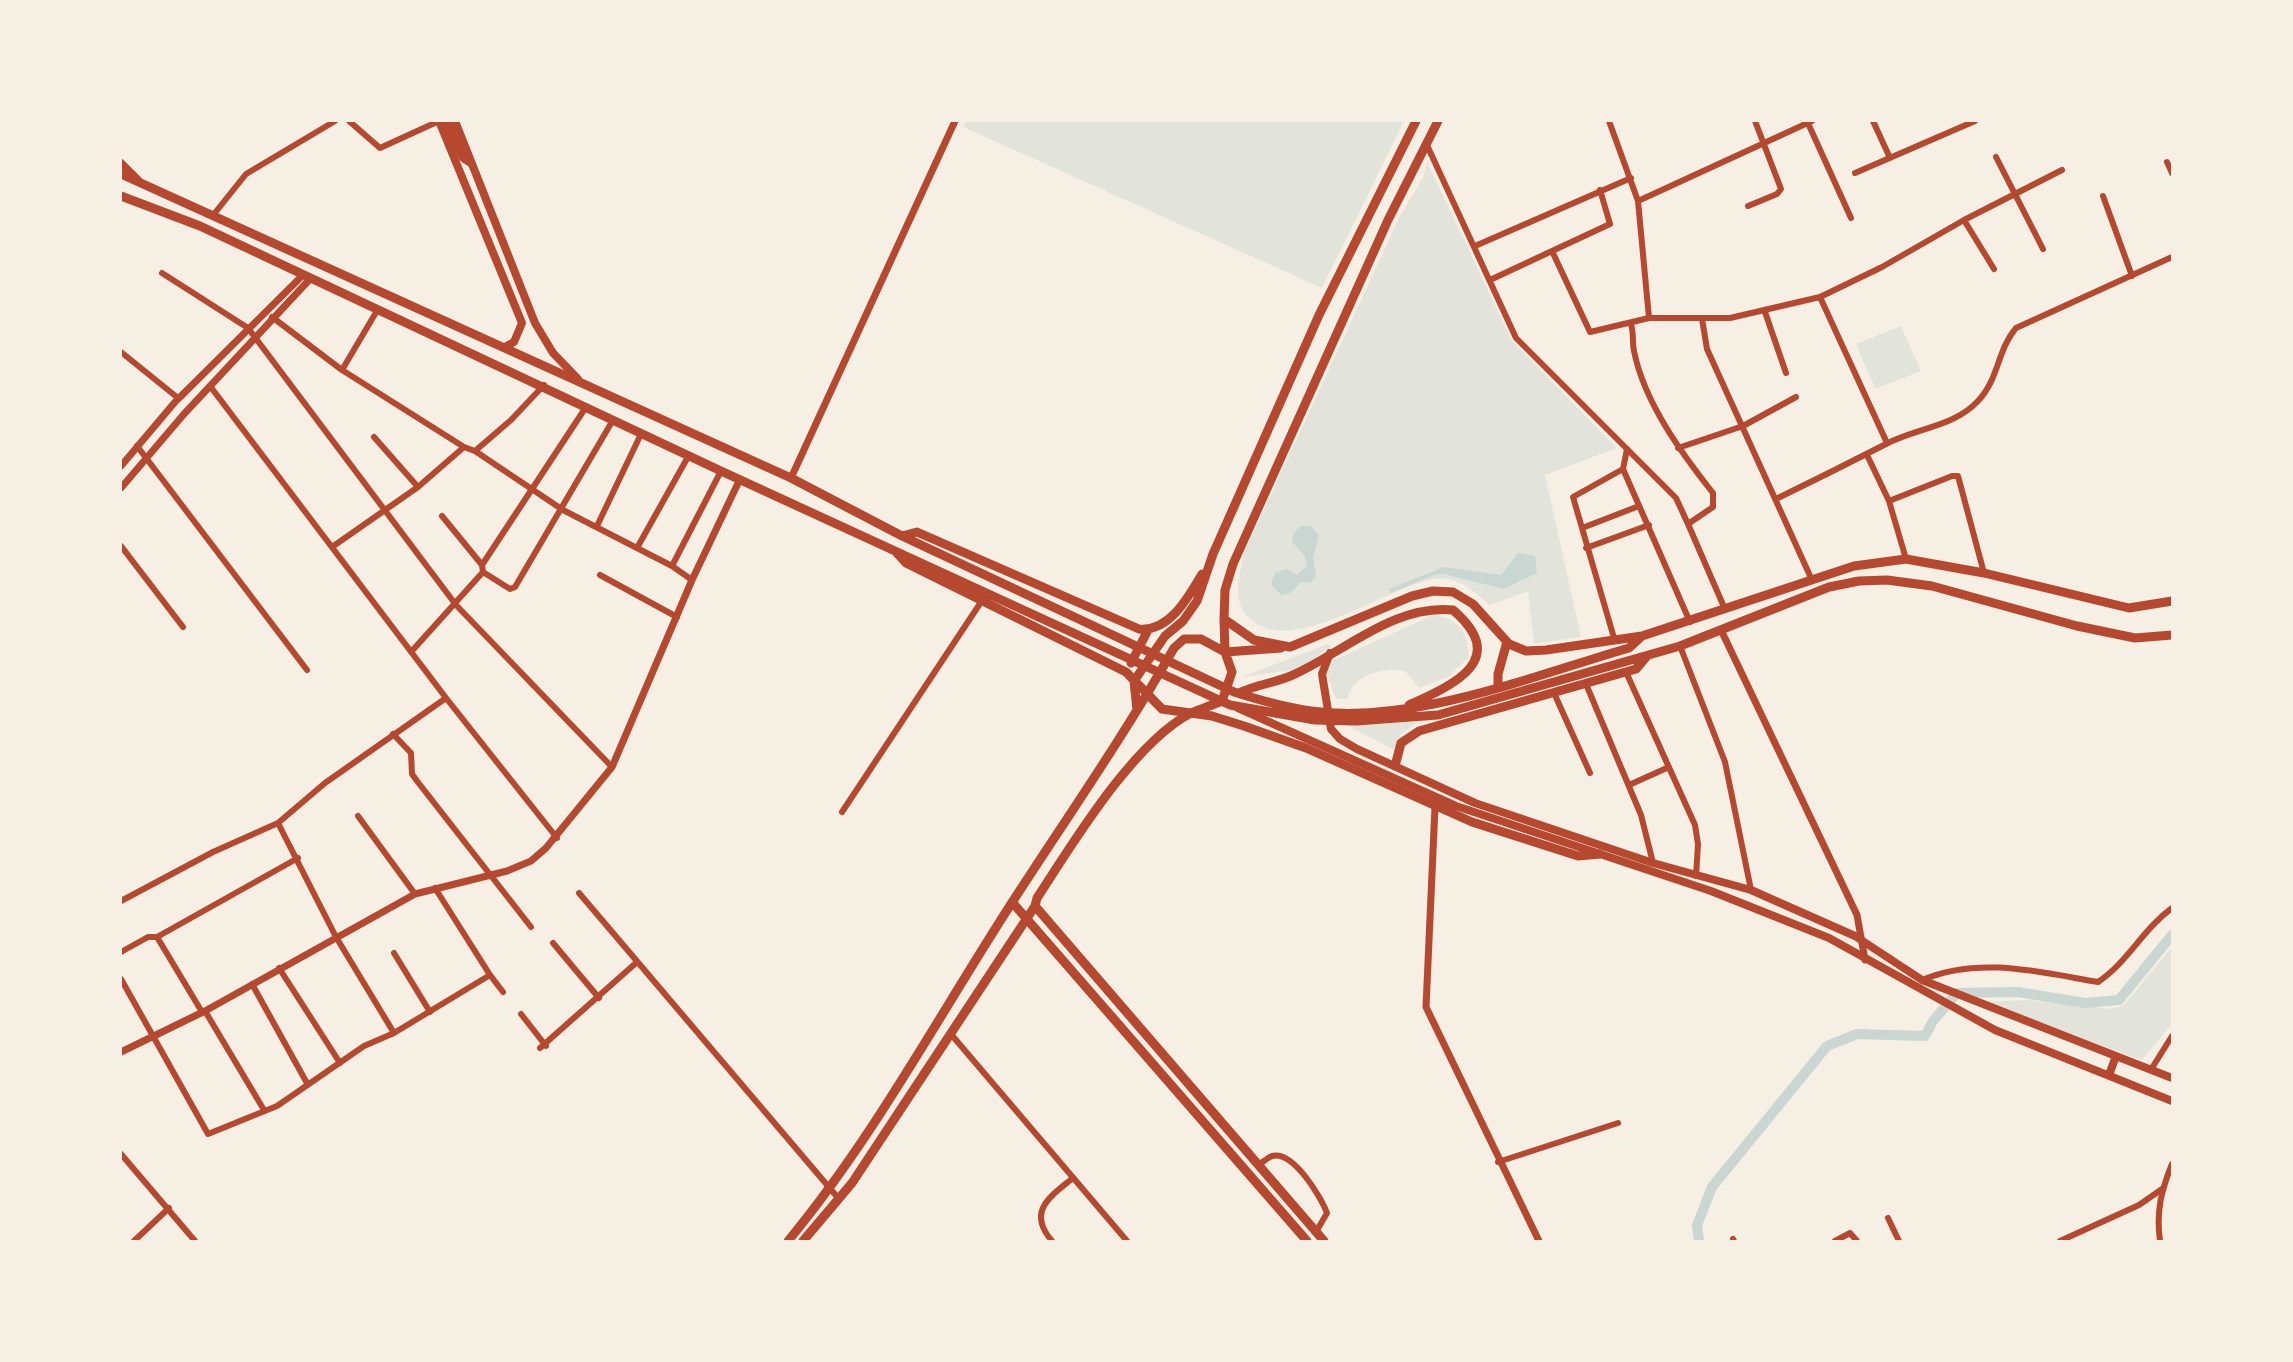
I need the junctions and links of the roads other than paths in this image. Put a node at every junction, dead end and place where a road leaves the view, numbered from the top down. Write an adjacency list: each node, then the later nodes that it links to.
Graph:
1 (335, 121): 35 (street)
2 (349, 121): 3 (street)
3 (439, 121): 23 (main road)
4 (447, 121): 16 (main road)
5 (455, 121): 21 (main road)
6 (955, 121): 84 (street)
7 (1416, 121): 105 (main road)
8 (1438, 121): 14 (main road)
9 (1609, 121): 27 (street)
10 (1755, 121): 15 (street)
11 (1809, 121): 15 (street); 36 (street)
12 (1872, 121): 18 (street)
13 (1975, 121): 18 (street)
14 (1425, 141): 39 (street); 118 (main road)
15 (1762, 144): 33 (street); 34 (street)
16 (461, 154): 21 (main road); 23 (main road)
17 (1996, 157): 30 (street)
18 (1890, 158): 24 (street)
19 (2167, 162): 25 (street)
20 (121, 163): 28 (main road)
21 (472, 164): 38 (main road)
22 (2062, 170): 30 (street)
23 (460, 171): 40 (main road)
24 (1855, 173)
25 (2172, 173)
26 (121, 174): 28 (main road)
27 (1631, 178): 29 (street); 33 (street)
28 (138, 180): 35 (main road)
29 (1600, 190): 39 (street); 42 (street)
30 (2013, 194): 37 (street); 41 (street)
31 (121, 196): 46 (main road)
32 (2103, 196): 47 (street)
33 (1638, 201): 53 (street)
34 (1748, 206)
35 (214, 214): 58 (main road)
36 (1851, 218)
37 (1964, 220): 44 (street); 49 (street)
38 (503, 245): 40 (main road); 62 (main road)
39 (1475, 246): 48 (street)
40 (492, 248): 58 (main road)
41 (2043, 249)
42 (1552, 251): 48 (street); 55 (street)
43 (2172, 257): 47 (street)
44 (1994, 269)
45 (162, 274): 56 (street)
46 (307, 276): 50 (main road); 52 (street); 56 (street)
47 (2132, 276): 72 (street)
48 (1490, 280): 75 (street)
49 (1819, 297): 51 (street); 72 (street)
50 (378, 309): 60 (street); 63 (main road)
51 (1765, 312): 54 (street); 61 (street)
52 (272, 317): 57 (street); 60 (street)
53 (1649, 318): 54 (street); 55 (street)
54 (1702, 318): 69 (street)
55 (1631, 324): 76 (street)
56 (248, 328): 57 (street); 66 (street)
57 (254, 337): 64 (street); 93 (street)
58 (505, 347): 62 (main road)
59 (121, 352): 66 (street)
60 (342, 370): 74 (street)
61 (1786, 373)
62 (578, 379): 84 (main road)
63 (544, 385): 67 (main road); 77 (street)
64 (210, 386): 80 (street); 101 (street)
65 (1796, 397): 69 (street)
66 (178, 398): 73 (street)
67 (586, 407): 68 (main road); 88 (street)
68 (613, 421): 70 (main road); 92 (street)
69 (1743, 426): 76 (street); 89 (street)
70 (641, 434): 78 (main road); 97 (street)
71 (374, 437): 86 (street)
72 (1887, 443): 79 (street)
73 (137, 446): 80 (street); 81 (street)
74 (464, 447): 77 (street); 86 (street)
75 (1627, 449): 82 (street); 95 (street)
76 (1678, 449): 95 (street)
77 (475, 450): 88 (street)
78 (689, 455): 83 (main road); 102 (street)
79 (1867, 455): 89 (street); 90 (street)
80 (146, 458): 87 (street); 133 (street)
81 (121, 466)
82 (1623, 469): 91 (street); 98 (street)
83 (721, 471): 85 (main road); 107 (street)
84 (791, 478): 99 (main road)
85 (740, 479): 104 (main road); 112 (street)
86 (418, 487): 93 (street)
87 (121, 488)
88 (531, 490): 92 (street); 108 (street)
89 (1776, 499): 111 (street)
90 (1889, 501): 106 (street); 109 (street)
91 (1639, 506): 96 (street); 98 (street)
92 (563, 510): 97 (street); 108 (street)
93 (384, 512): 101 (street); 115 (street)
94 (442, 516): 108 (street)
95 (1688, 524): 116 (street)
96 (1649, 525): 103 (street); 119 (street)
97 (597, 526): 102 (street)
98 (1582, 528): 103 (street)
99 (902, 536): 121 (main road); 144 (main road)
100 (121, 546): 120 (street)
101 (331, 547): 129 (street)
102 (637, 548): 107 (street)
103 (1586, 548): 125 (street)
104 (894, 550): 113 (main road); 141 (main road)
105 (1212, 557): 121 (main road); 136 (main road)
106 (1906, 559): 109 (main road); 111 (main road)
107 (672, 566): 112 (street)
108 (482, 568): 115 (street)
109 (1984, 573): 114 (main road)
110 (600, 575): 117 (street)
111 (1811, 579): 116 (main road)
112 (692, 580): 117 (street)
113 (983, 599): 134 (main road); 153 (street)
114 (2172, 601)
115 (456, 605): 129 (street); 148 (street)
116 (1724, 607): 119 (main road)
117 (677, 617): 148 (street)
118 (1224, 619): 128 (main road); 130 (main road)
119 (1690, 622): 124 (main road)
120 (183, 627)
121 (1147, 630): 134 (main road)
122 (1721, 630): 123 (main road); 127 (main road); 174 (street)
123 (2172, 635)
124 (1642, 636): 125 (main road); 144 (main road)
125 (1614, 638): 126 (main road)
126 (1507, 642): 128 (main road); 142 (main road)
127 (1680, 646): 132 (main road); 163 (street)
128 (1290, 647): 130 (main road)
129 (411, 652): 140 (street)
130 (1226, 652): 139 (main road); 141 (main road)
131 (1330, 653): 141 (main road); 144 (main road); 147 (main road)
132 (1648, 655): 135 (main road); 141 (main road)
133 (307, 670)
134 (1126, 672): 136 (main road)
135 (1626, 672): 137 (main road); 149 (street)
136 (1134, 681): 139 (main road); 143 (main road)
137 (1586, 684): 138 (main road); 151 (street)
138 (1554, 693): 142 (main road); 150 (street)
139 (1147, 694): 143 (main road); 145 (main road)
140 (446, 698): 146 (street); 156 (street)
141 (1226, 703): 145 (main road); 157 (main road)
142 (1499, 708): 147 (main road)
143 (1138, 710): 167 (main road)
144 (1398, 710)
145 (1190, 714): 152 (main road); 168 (main road)
146 (393, 734): 155 (street); 160 (street)
147 (1395, 766): 159 (main road)
148 (612, 767): 156 (street)
149 (1670, 767): 151 (street); 161 (street)
150 (1590, 773)
151 (1629, 785): 159 (street)
152 (1435, 807): 157 (main road); 207 (street)
153 (842, 812)
154 (358, 816): 165 (street)
155 (278, 823): 158 (street); 166 (street)
156 (557, 838): 160 (street)
157 (1600, 853): 178 (main road)
158 (298, 858): 172 (street); 173 (street)
159 (1653, 863): 161 (main road)
160 (488, 875): 162 (street); 171 (street)
161 (1696, 876): 163 (main road)
162 (435, 888): 165 (street); 181 (street)
163 (1751, 890): 174 (main road)
164 (579, 893): 179 (street)
165 (415, 894): 173 (street)
166 (121, 901)
167 (1012, 902): 170 (main road); 204 (main road)
168 (1035, 905): 170 (main road); 209 (main road)
169 (2172, 908): 183 (street)
170 (1025, 916): 191 (main road); 223 (main road)
171 (531, 927)
172 (157, 937): 176 (street); 187 (street)
173 (336, 937): 180 (street); 190 (street)
174 (1863, 941): 178 (street); 183 (main road)
175 (553, 943): 186 (street)
176 (121, 952)
177 (394, 953): 188 (street)
178 (1865, 960): 198 (main road)
179 (637, 962): 186 (street); 212 (street)
180 (279, 968): 184 (street); 196 (street)
181 (490, 975): 185 (street); 188 (street)
182 (121, 979): 192 (street)
183 (1922, 980): 195 (main road)
184 (252, 984): 187 (street); 200 (street)
185 (503, 992)
186 (598, 998): 189 (street)
187 (204, 1011): 192 (street); 202 (street)
188 (430, 1012): 190 (street)
189 (521, 1014)
190 (394, 1033): 196 (street)
191 (950, 1033): 203 (main road); 210 (street)
192 (152, 1036): 194 (street); 202 (street)
193 (2172, 1036): 197 (street)
194 (121, 1052)
195 (2116, 1056): 197 (main road); 198 (main road)
196 (340, 1063): 200 (street)
197 (2152, 1068): 199 (main road)
198 (2109, 1074): 201 (main road)
199 (2172, 1078)
200 (308, 1085): 202 (street)
201 (2172, 1101)
202 (264, 1110)
203 (894, 1118): 204 (main road); 213 (main road)
204 (877, 1119): 212 (main road)
205 (1618, 1123): 207 (street)
206 (121, 1154): 214 (street)
207 (1498, 1161): 225 (street)
208 (2172, 1164): 211 (street)
209 (1258, 1165): 216 (main road); 216 (street)
210 (1073, 1178): 221 (street); 222 (street)
211 (2162, 1189): 229 (street); 230 (street)
212 (831, 1190): 213 (street); 219 (main road)
213 (839, 1199): 220 (main road)
214 (169, 1208): 217 (street); 218 (street)
215 (1888, 1218): 228 (street)
216 (1316, 1232): 224 (main road)
217 (134, 1241)
218 (195, 1241)
219 (788, 1241)
220 (803, 1241)
221 (1052, 1241)
222 (1127, 1241)
223 (1307, 1241)
224 (1324, 1241)
225 (1539, 1241)
226 (1835, 1241): 227 (street)
227 (1857, 1241)
228 (1899, 1241)
229 (2060, 1241)
230 (2160, 1241)

